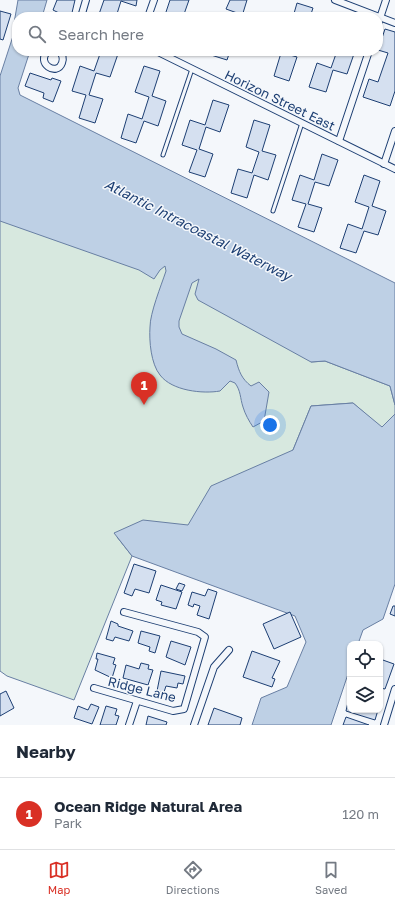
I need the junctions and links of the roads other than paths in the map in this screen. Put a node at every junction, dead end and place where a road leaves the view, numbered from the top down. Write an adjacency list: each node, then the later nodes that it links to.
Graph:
1 (86, 0): 5 (street)
2 (154, 0): 6 (street)
3 (335, 0): 7 (street)
4 (386, 0): 8 (street)
5 (82, 12)
6 (150, 12)
7 (370, 12)
8 (382, 12)
9 (383, 17): 10 (street)
10 (395, 22)
11 (44, 56): 12 (street)
12 (63, 56)
13 (166, 56): 15 (street, Horizon Street East)
14 (367, 56): 18 (street)
15 (192, 69): 16 (street, Horizon Street East); 19 (lane)
16 (302, 123): 18 (street, Horizon Street East); 22 (lane)
17 (395, 131): 20 (street)
18 (339, 141): 20 (street, Horizon Street East)
19 (163, 155)
20 (384, 164): 21 (street, Horizon Street East)
21 (395, 169)
22 (273, 210)
23 (124, 612): 27 (street, Ridge Lane)
24 (229, 650): 29 (street)
25 (94, 688): 27 (street, Ridge Lane)
26 (395, 689): 30 (street)
27 (137, 701): 28 (street)
28 (129, 725)
29 (194, 725)
30 (384, 725)

